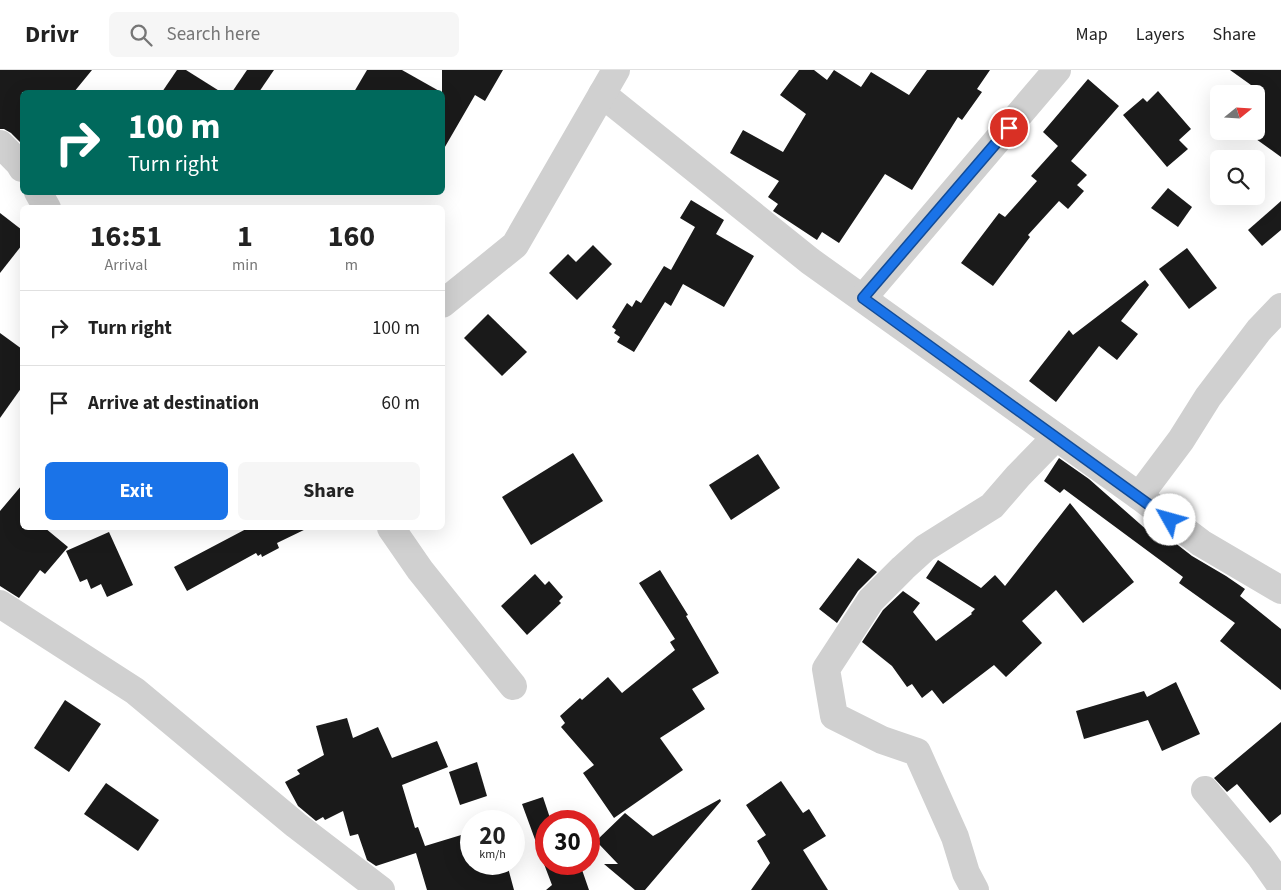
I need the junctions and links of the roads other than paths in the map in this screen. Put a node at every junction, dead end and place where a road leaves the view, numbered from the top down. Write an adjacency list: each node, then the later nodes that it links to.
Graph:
1 (616, 70): 3 (street)
2 (1057, 70): 6 (street)
3 (602, 94): 6 (street); 7 (street)
4 (0, 144): 5 (street)
5 (20, 166)
6 (863, 298): 9 (street)
7 (445, 302)
8 (1281, 307): 10 (street)
9 (1056, 436): 10 (street); 18 (street)
10 (1139, 496): 12 (street)
11 (392, 530): 14 (street)
12 (1281, 590)
13 (0, 604): 17 (street)
14 (512, 686)
15 (1205, 790): 16 (street)
16 (1281, 886)
17 (381, 890)
18 (975, 890)

